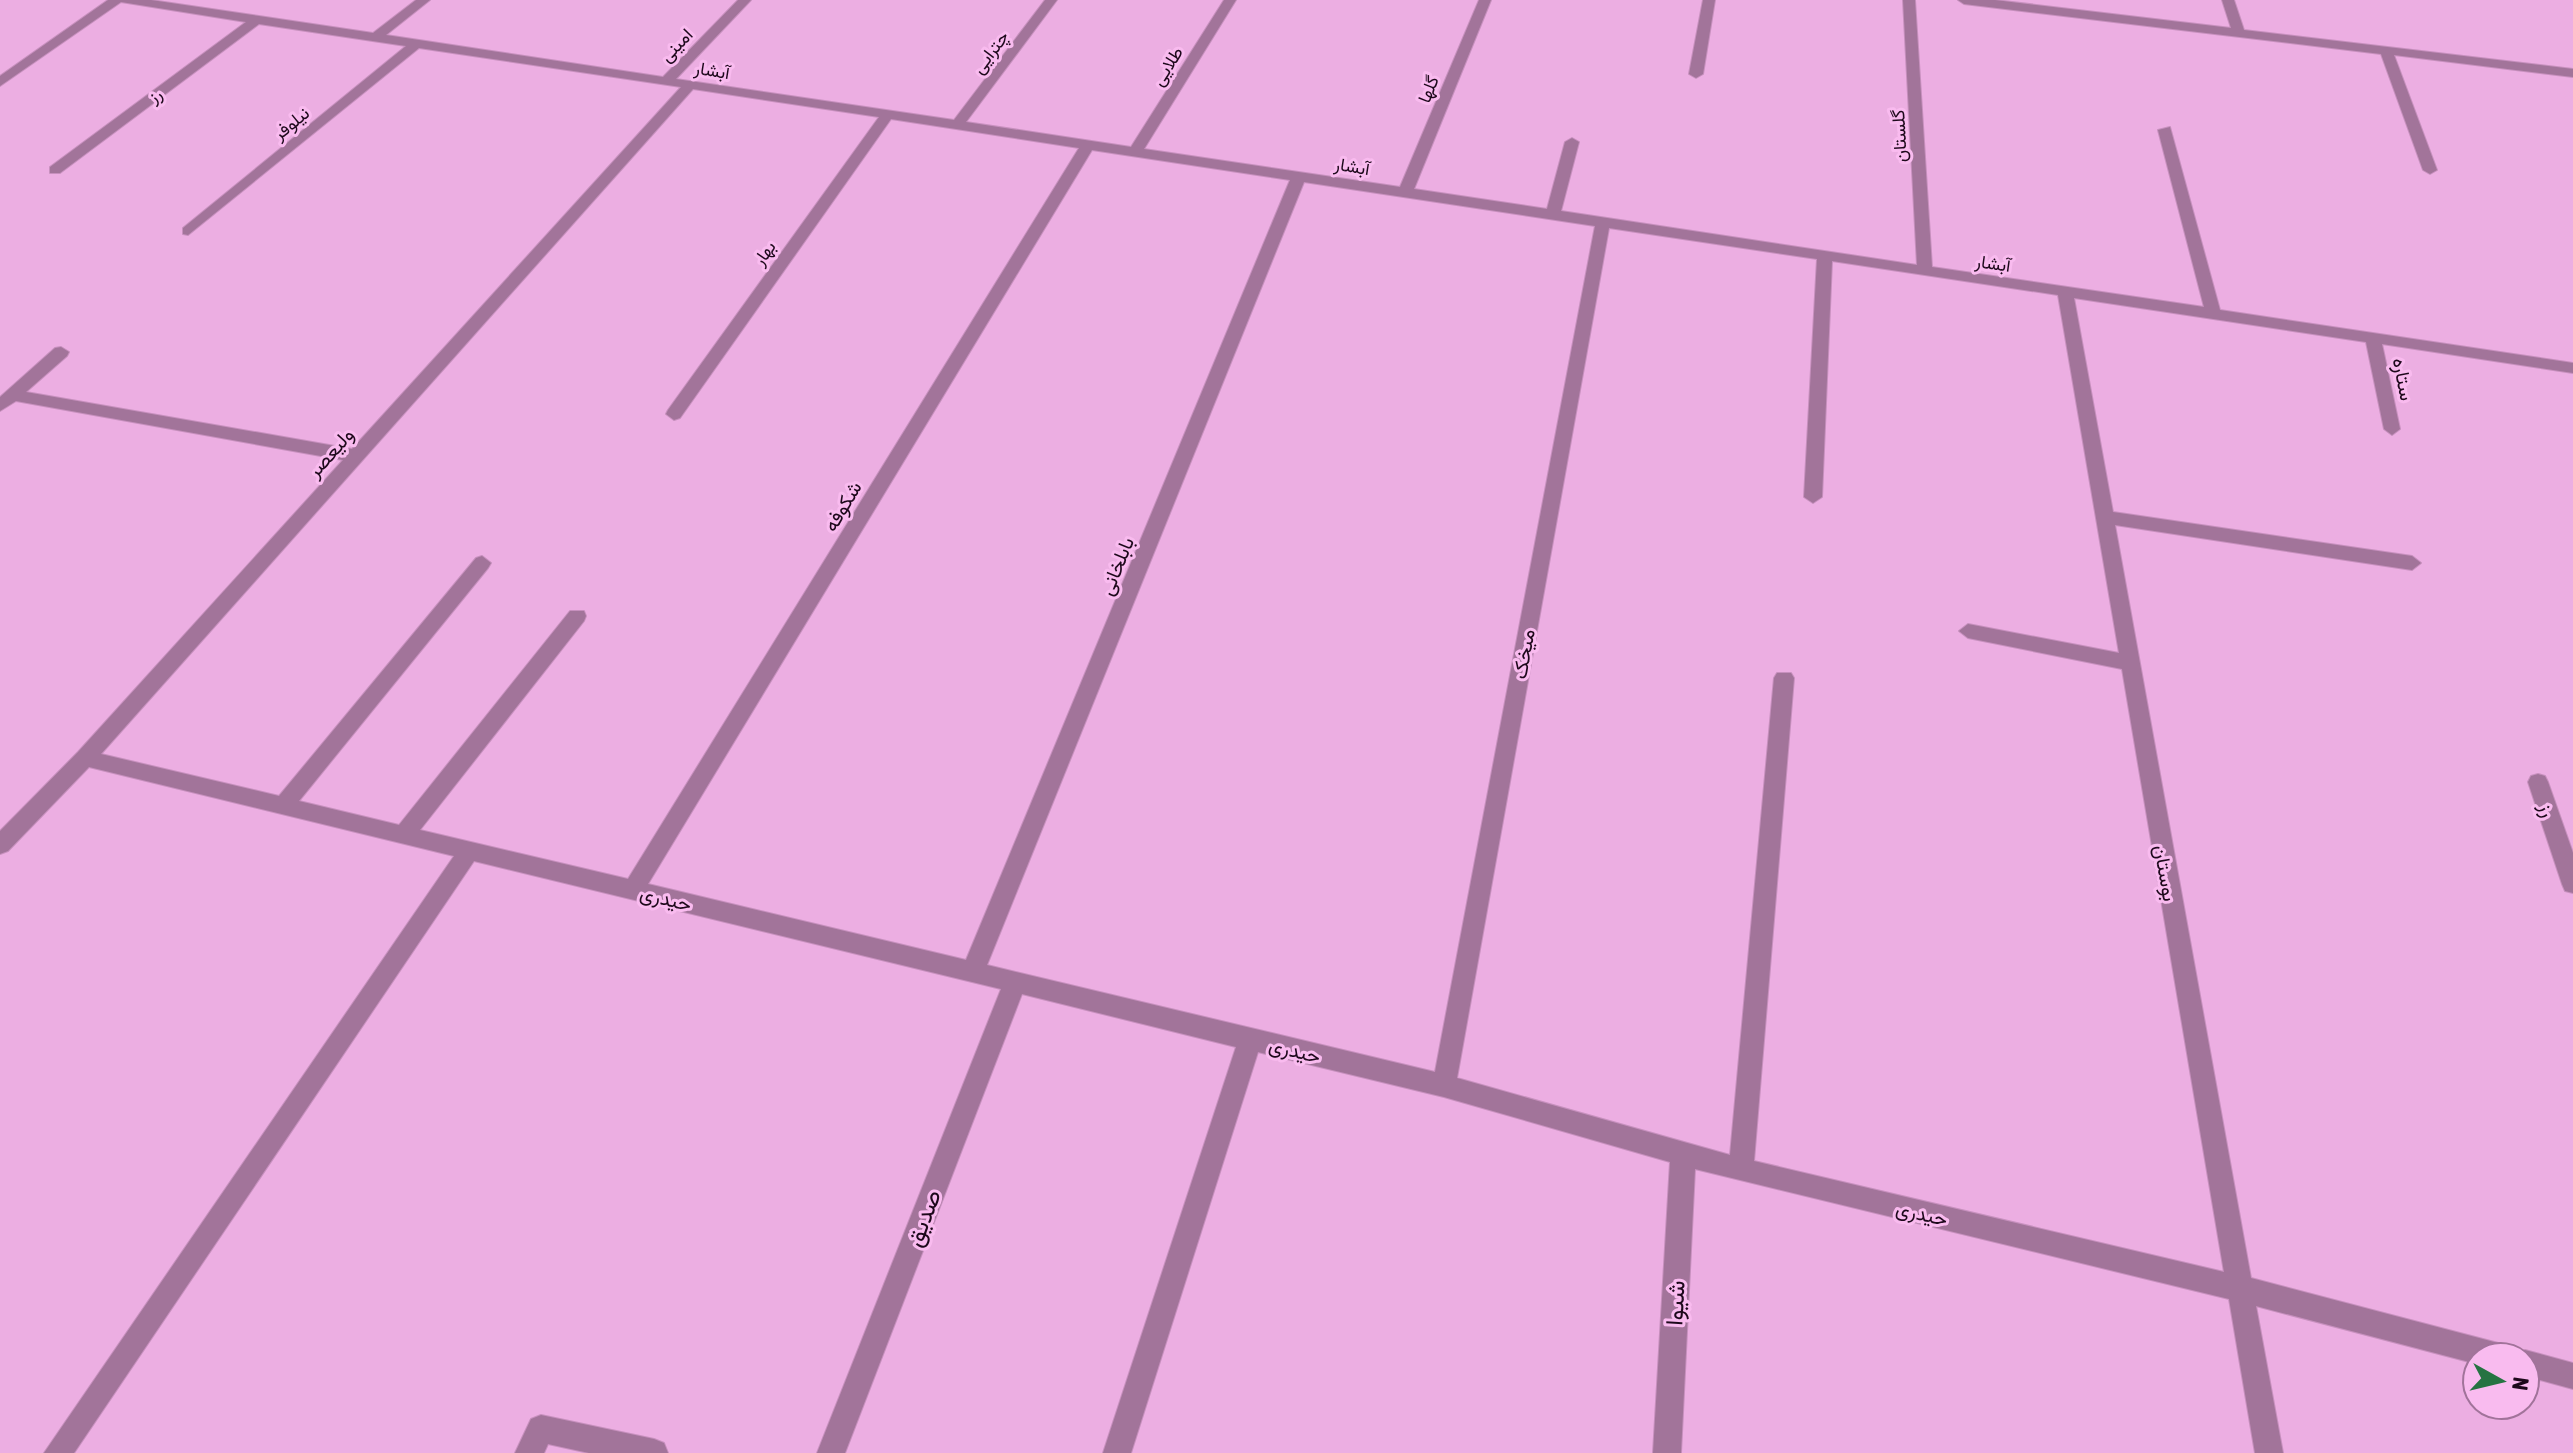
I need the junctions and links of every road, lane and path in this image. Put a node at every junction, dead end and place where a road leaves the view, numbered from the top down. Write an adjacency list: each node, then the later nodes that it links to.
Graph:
1 (116, 0): 20 (street)
2 (126, 0): 12 (street, آبشار)
3 (424, 0): 14 (street)
4 (745, 0): 19 (street, امینی)
5 (1051, 0): 23 (street, چترایی)
6 (1230, 0): 27 (street, طلایی)
7 (1485, 0): 31 (street, گلها)
8 (1709, 0): 18 (street)
9 (1909, 0): 36 (street, گلستان)
10 (1964, 0): 13 (street)
11 (2228, 0): 13 (street)
12 (256, 20): 14 (street, آبشار); 28 (street, رز)
13 (2238, 32): 16 (street)
14 (376, 37): 15 (street, آبشار)
15 (416, 44): 19 (street, آبشار); 34 (street, نیلوفر)
16 (2386, 50): 17 (street); 29 (street)
17 (2573, 73)
18 (1696, 74)
19 (666, 81): 21 (street, آبشار)
20 (0, 82)
21 (690, 85): 22 (street, آبشار); 45 (street, ولیعصر)
22 (887, 115): 23 (street, آبشار); 43 (street, بهار)
23 (957, 125): 26 (street, آبشار)
24 (2165, 130): 38 (street)
25 (1572, 142): 32 (street)
26 (1088, 145): 27 (street, آبشار); 61 (street, شکوفه)
27 (1135, 152): 30 (street, آبشار)
28 (55, 170)
29 (2430, 170)
30 (1299, 176): 31 (street, آبشار); 62 (street, بابلخانی)
31 (1405, 193): 32 (street, آبشار)
32 (1553, 215): 33 (street, آبشار)
33 (1603, 222): 35 (street, آبشار); 65 (street, میخک)
34 (188, 231)
35 (1825, 256): 36 (street, آبشار); 46 (street)
36 (1925, 271): 37 (street, آبشار)
37 (2065, 292): 38 (street, آبشار); 47 (street, بوستان)
38 (2213, 314): 39 (street, آبشار)
39 (2373, 338): 41 (street, آبشار); 44 (street, ستاره)
40 (61, 352): 42 (street)
41 (2573, 368)
42 (7, 401): 45 (street)
43 (674, 414)
44 (2392, 429)
45 (356, 456): 54 (street, ولیعصر)
46 (1813, 497)
47 (2104, 517): 49 (street); 52 (street, بوستان)
48 (482, 563): 56 (street)
49 (2412, 563)
50 (577, 616): 57 (street)
51 (1968, 631): 52 (street)
52 (2130, 663): 68 (street, بوستان)
53 (1784, 678): 67 (street)
54 (85, 758): 56 (street, حیدری); 58 (street, ولیعصر)
55 (2538, 782): 60 (street, رز)
56 (283, 806): 57 (street, حیدری)
57 (404, 834): 59 (street, حیدری)
58 (0, 845)
59 (470, 850): 61 (street, حیدری); 72 (street)
60 (2573, 884)
61 (633, 890): 62 (street, حیدری)
62 (973, 972): 63 (street, حیدری)
63 (1015, 982): 64 (street, حیدری); 75 (street, صدیق)
64 (1250, 1040): 65 (street, حیدری); 76 (street)
65 (1444, 1086): 66 (street, حیدری)
66 (1683, 1153): 67 (street, حیدری); 77 (street, شیوا)
67 (1741, 1170): 68 (street, حیدری)
68 (2238, 1288): 69 (street, حیدری); 78 (street, بوستان)
69 (2461, 1346)
70 (2541, 1367): 71 (street)
71 (2573, 1376)
72 (58, 1453)
73 (529, 1453): 74 (street)
74 (654, 1453)
75 (831, 1453)
76 (1117, 1453)
77 (1667, 1453)
78 (2269, 1453)

